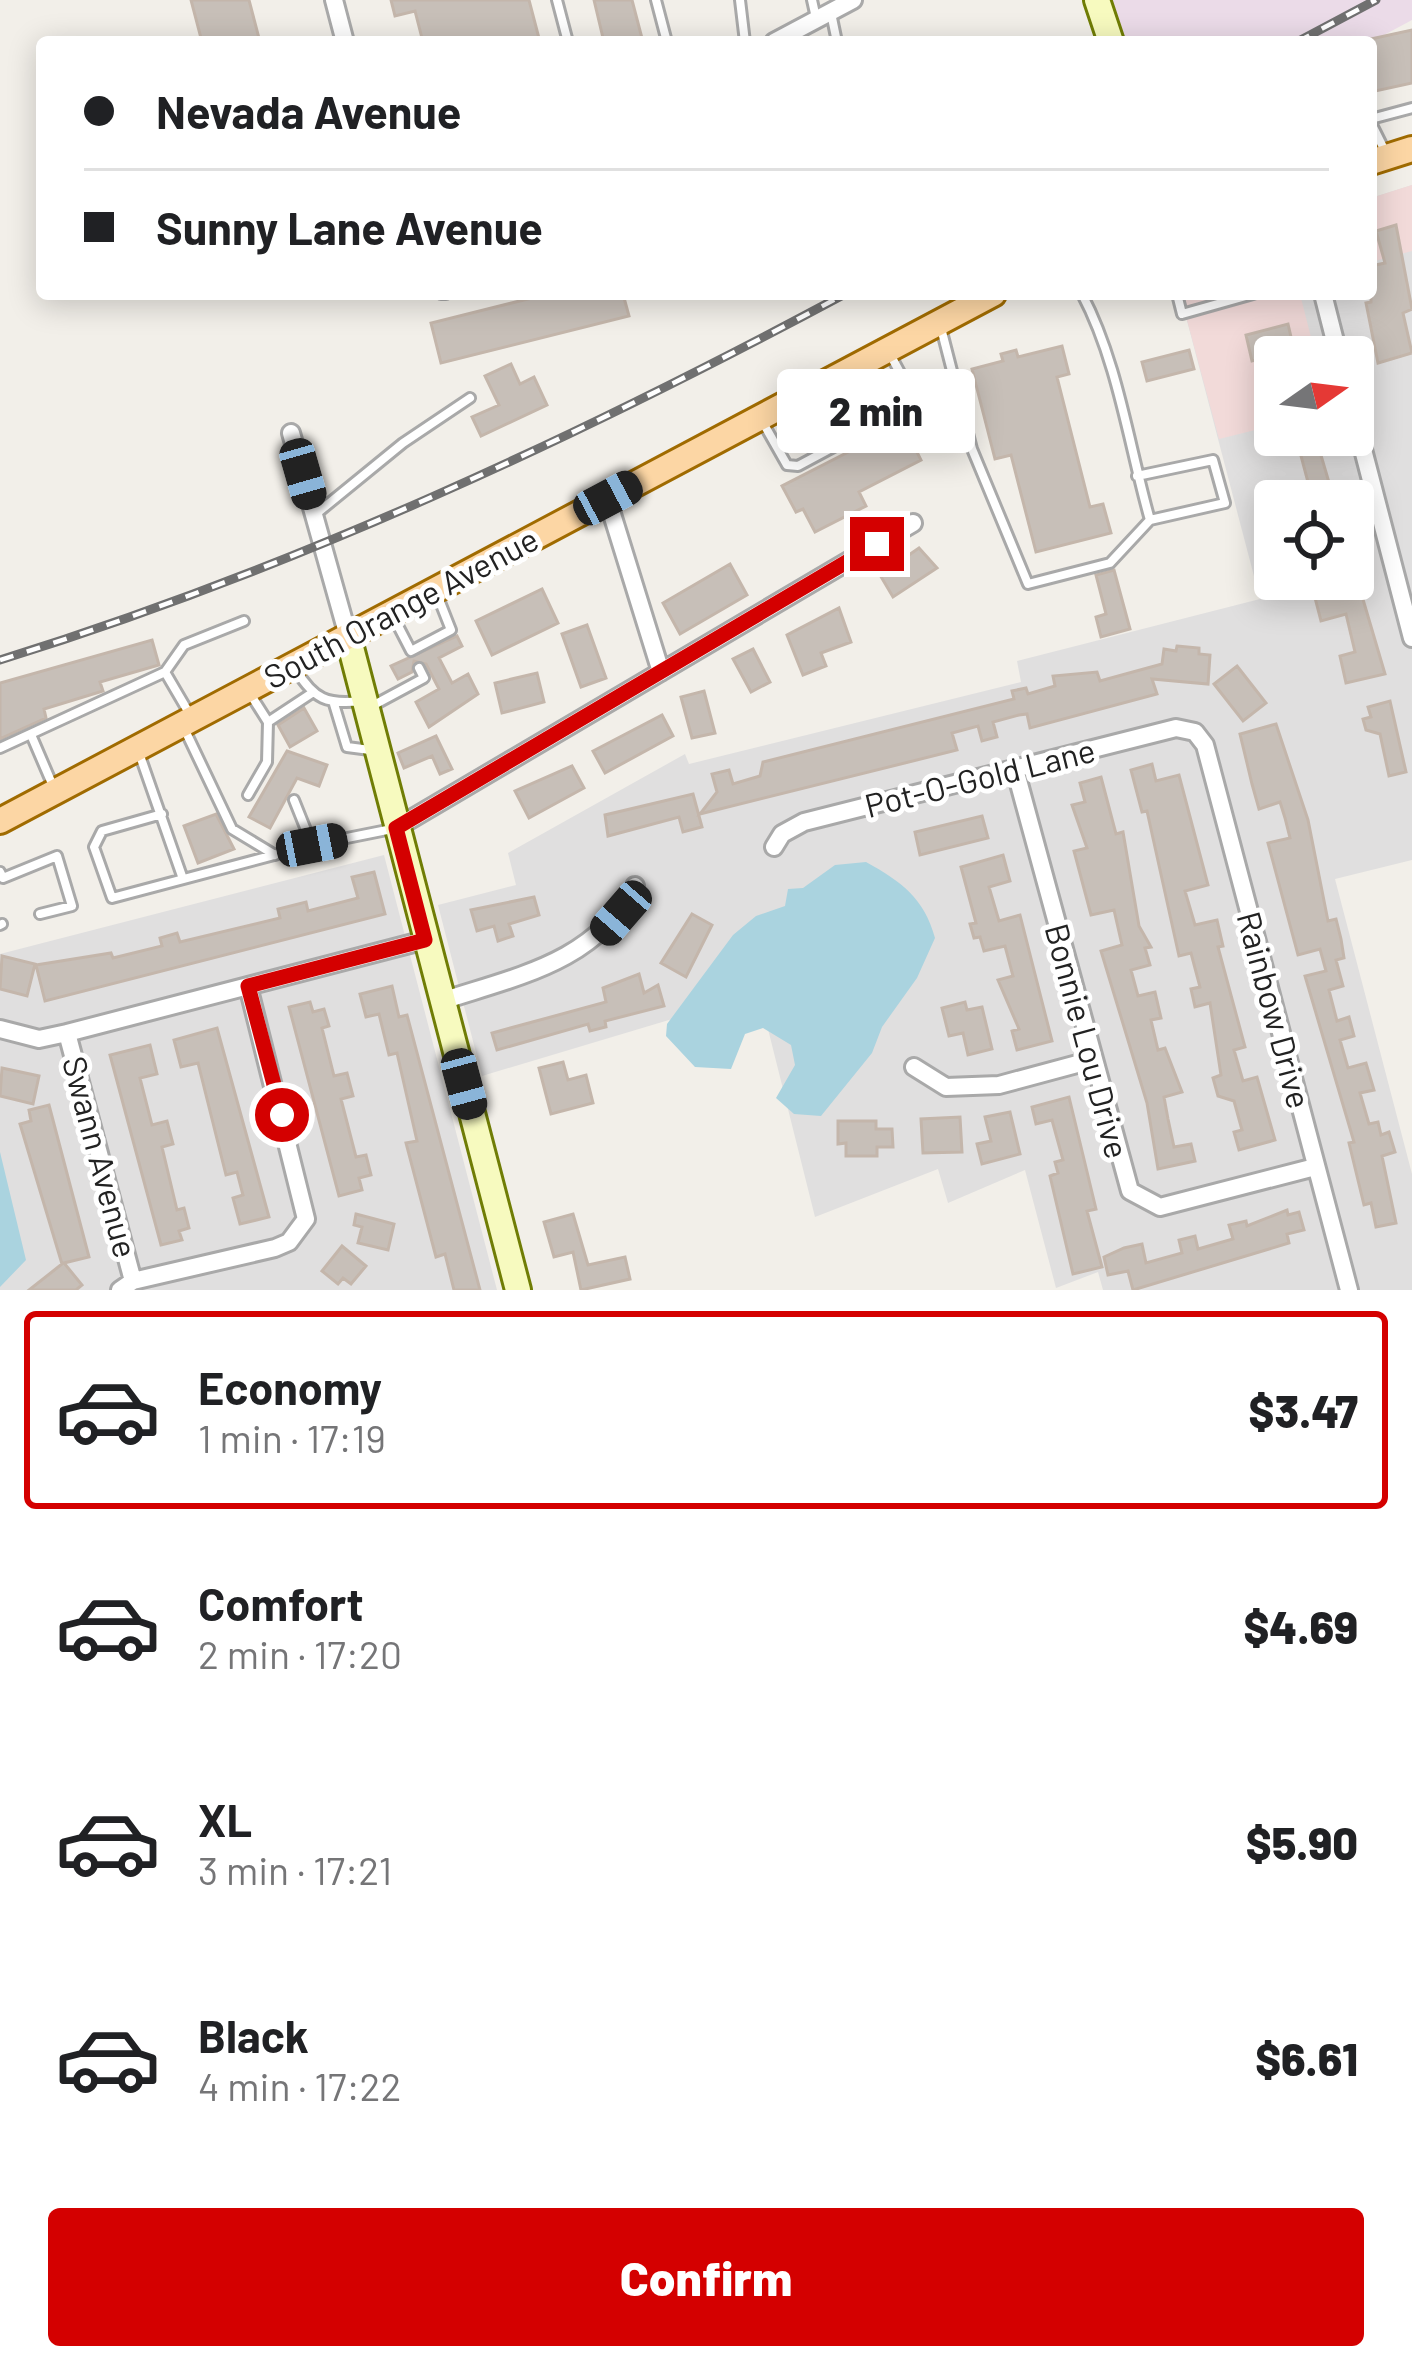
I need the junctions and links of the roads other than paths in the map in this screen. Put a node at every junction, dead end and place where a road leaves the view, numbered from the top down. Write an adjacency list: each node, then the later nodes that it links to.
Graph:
1 (334, 0): 9 (street)
2 (557, 0): 10 (lane)
3 (656, 0): 11 (lane)
4 (740, 0): 12 (lane)
5 (812, 0): 8 (lane)
6 (853, 0): 8 (street)
7 (1097, 0): 15 (street)
8 (824, 16): 13 (street); 14 (lane)
9 (343, 36)
10 (566, 36)
11 (665, 36)
12 (744, 36)
13 (795, 36)
14 (835, 36)
15 (1109, 36)
16 (1412, 108): 17 (lane)
17 (1377, 119)
18 (982, 300): 23 (main road, South Orange Avenue)
19 (1085, 300): 30 (lane)
20 (1178, 300): 21 (lane)
21 (1232, 300)
22 (1325, 300): 24 (street)
23 (940, 322): 25 (main road, South Orange Avenue); 33 (lane)
24 (1334, 336)
25 (888, 349): 27 (main road, South Orange Avenue); 27 (lane)
26 (470, 398): 32 (lane)
27 (760, 417): 31 (main road, South Orange Avenue)
28 (291, 433): 32 (street)
29 (1365, 456): 39 (street)
30 (1137, 476): 33 (lane); 33 (lane)
31 (608, 498): 35 (main road, South Orange Avenue); 43 (street)
32 (315, 514): 38 (street)
33 (1150, 520)
34 (913, 523): 43 (street)
35 (435, 590): 36 (main road, South Orange Avenue); 36 (lane)
36 (391, 613): 38 (main road, South Orange Avenue)
37 (244, 621): 42 (lane)
38 (348, 636): 40 (main road, South Orange Avenue); 47 (street)
39 (1412, 638)
40 (293, 666): 44 (main road, South Orange Avenue); 45 (lane)
41 (419, 668): 47 (lane)
42 (165, 672): 48 (lane); 51 (lane)
43 (662, 672): 61 (street)
44 (248, 690): 48 (main road, South Orange Avenue); 49 (lane)
45 (312, 693): 46 (lane); 49 (lane)
46 (334, 704): 47 (lane); 54 (lane)
47 (363, 705): 54 (street)
48 (187, 722): 53 (main road, South Orange Avenue); 64 (lane)
49 (268, 722): 57 (lane)
50 (1195, 732): 55 (street, Pot-O-Gold Lane); 76 (street, Rainbow Drive)
51 (32, 737): 52 (lane); 56 (lane)
52 (0, 748)
53 (138, 748): 56 (main road, South Orange Avenue); 59 (lane)
54 (376, 750): 61 (street)
55 (1016, 770): 63 (street, Pot-O-Gold Lane); 74 (street, Bonnie Lou Drive)
56 (55, 792): 60 (main road, South Orange Avenue)
57 (248, 795)
58 (294, 800): 62 (lane)
59 (163, 814): 66 (lane); 66 (lane)
60 (0, 821)
61 (396, 828): 62 (lane); 69 (street)
62 (312, 845): 64 (lane)
63 (774, 847)
64 (275, 856): 66 (lane)
65 (1, 876): 68 (lane)
66 (183, 879)
67 (635, 886): 71 (street)
68 (40, 914)
69 (425, 940): 70 (street); 71 (street)
70 (248, 986): 73 (street); 77 (street)
71 (442, 1001): 78 (street)
72 (0, 1029): 73 (street)
73 (67, 1033): 77 (street, Swann Avenue)
74 (1093, 1060): 75 (street); 76 (street, Bonnie Lou Drive)
75 (914, 1066)
76 (1315, 1167): 79 (street, Rainbow Drive)
77 (126, 1286)
78 (518, 1290)
79 (1349, 1290)

